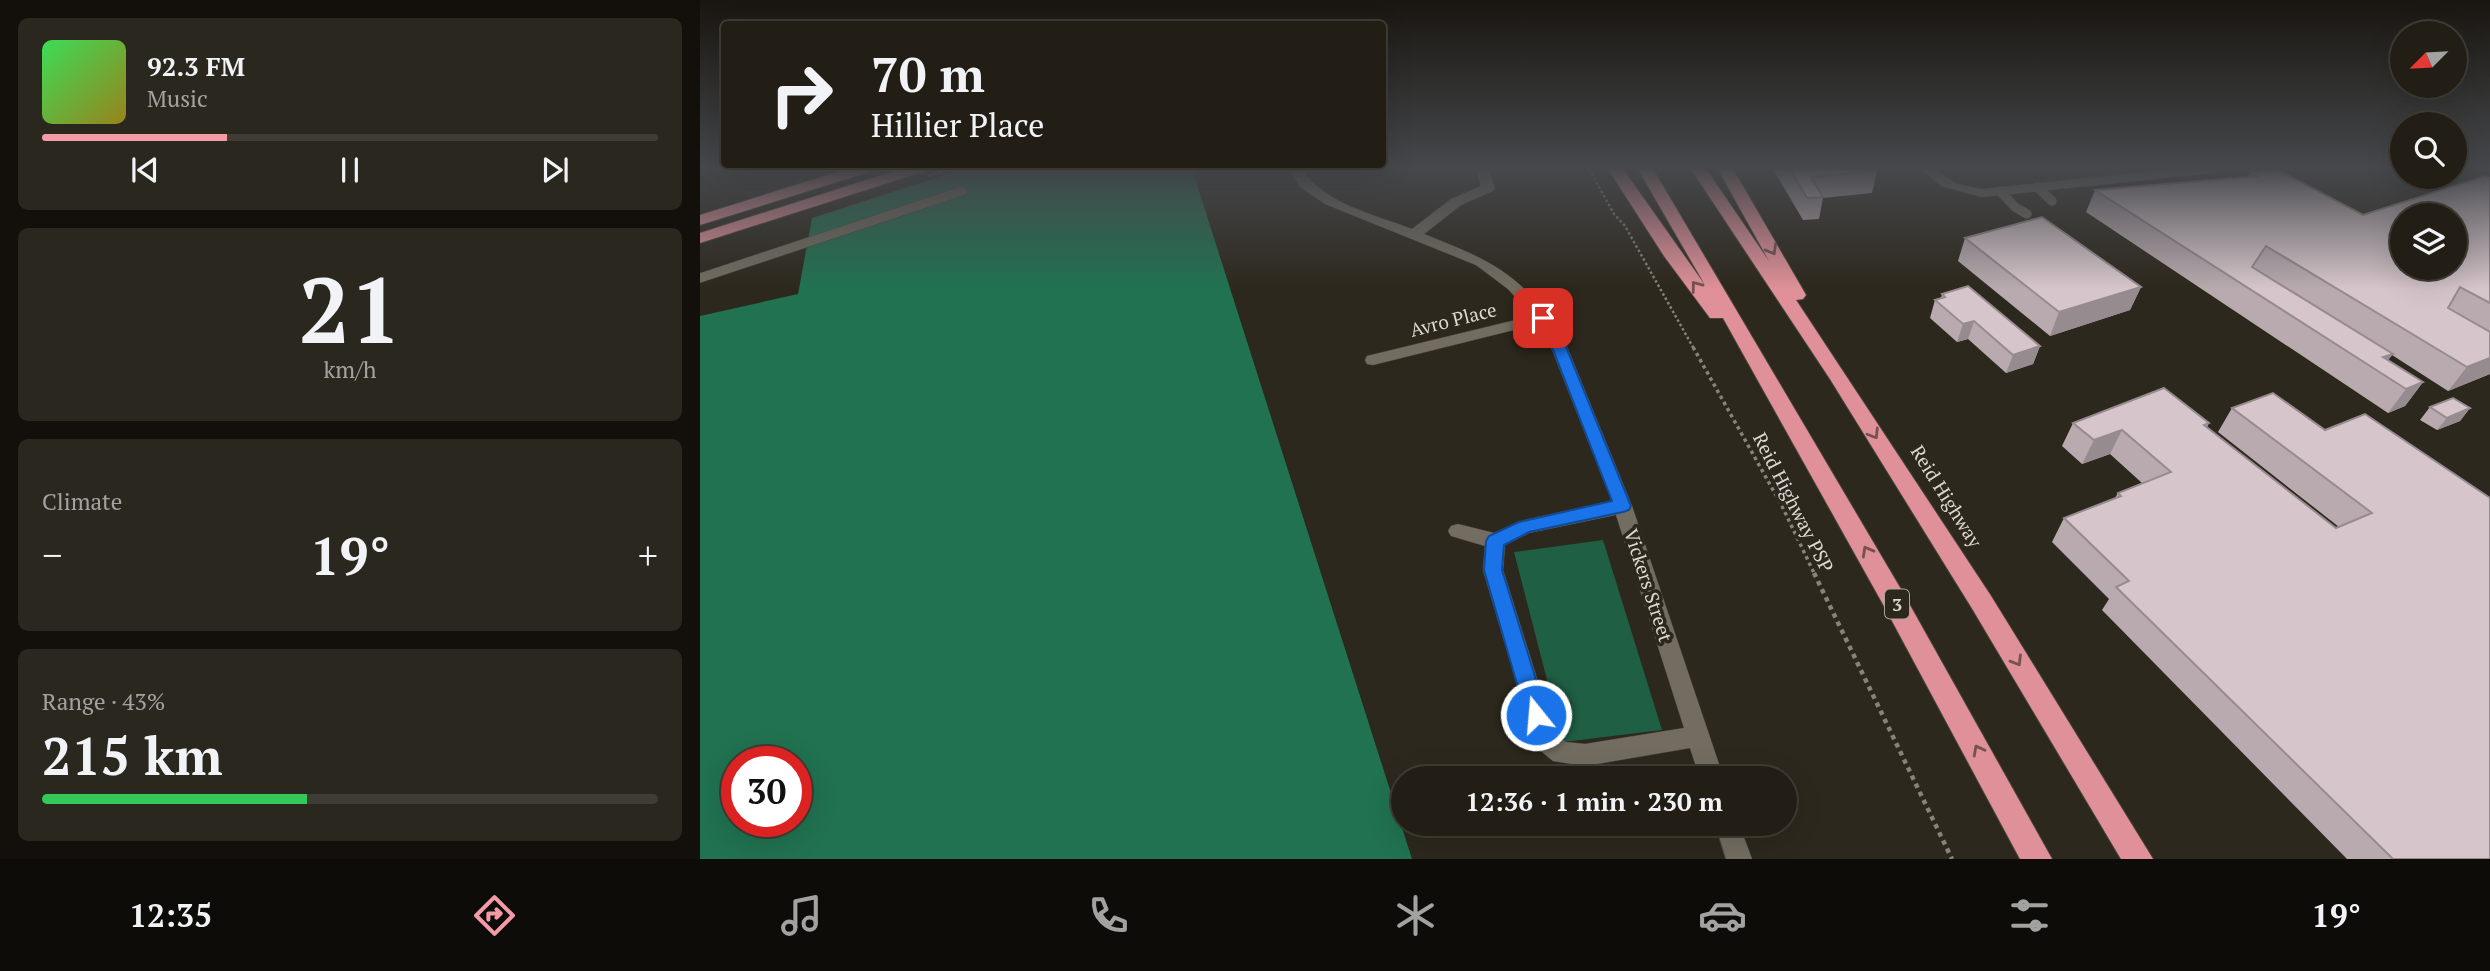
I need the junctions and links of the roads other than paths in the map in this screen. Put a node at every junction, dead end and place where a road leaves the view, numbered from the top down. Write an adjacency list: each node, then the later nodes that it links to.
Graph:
1 (735, 209): 10 (highway)
2 (789, 209): 12 (highway)
3 (908, 209): 13 (lane)
4 (1351, 209): 11 (street, Vickers Street)
5 (1447, 209): 11 (street)
6 (1642, 209): 17 (highway, one-way to 6)
7 (1669, 209): 17 (highway, 3)
8 (1725, 209): 16 (highway, Reid Highway)
9 (1749, 209): 16 (highway, one-way to 16)
10 (700, 220)
11 (1414, 234): 14 (street, Vickers Street)
12 (700, 237)
13 (700, 278)
14 (1543, 318): 15 (street, Avro Place); 18 (street, Vickers Street)
15 (1373, 360)
16 (1838, 376): 26 (highway, Reid Highway, one-way to 26)
17 (1781, 399): 25 (highway, 3, one-way to 17)
18 (1623, 506): 20 (street); 21 (street, Vickers Street)
19 (1458, 531): 20 (street)
20 (1495, 541): 21 (street)
21 (1698, 736): 22 (street, Vickers Street)
22 (1708, 766)
23 (1731, 836): 24 (street)
24 (1739, 859)
25 (2037, 859)
26 (2138, 859)

